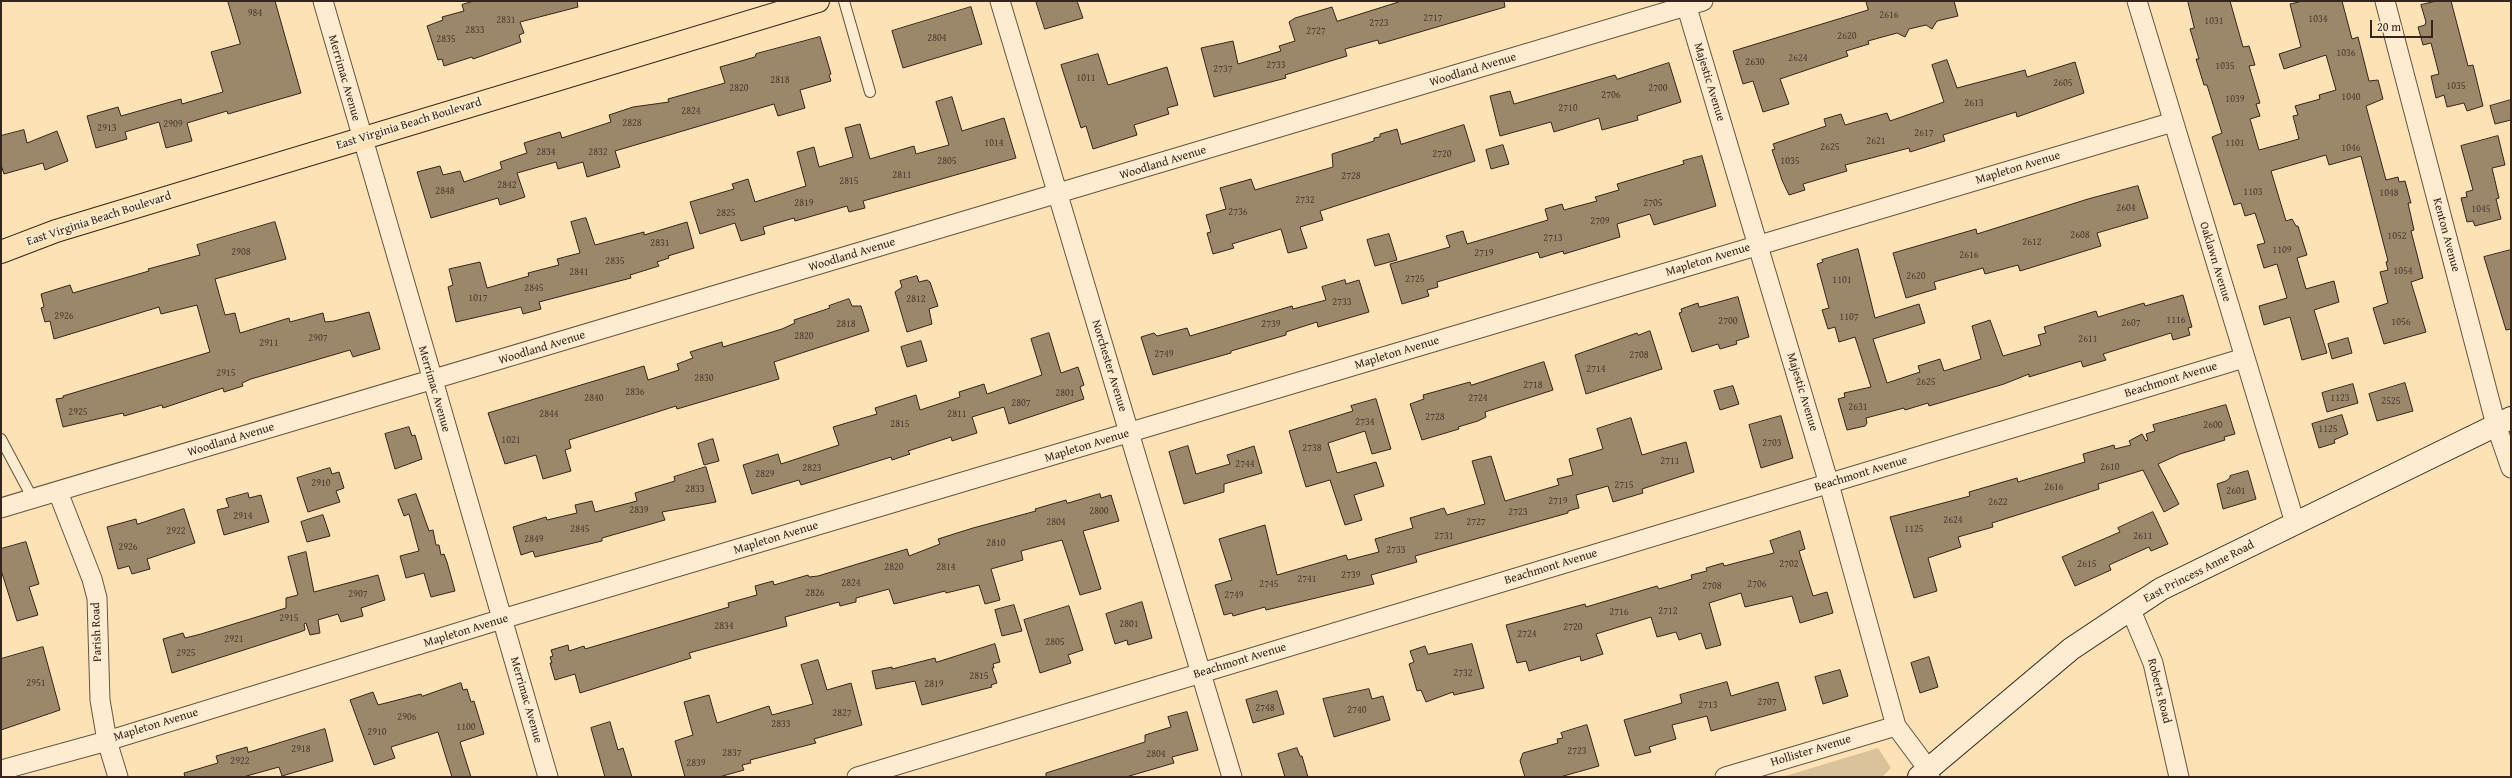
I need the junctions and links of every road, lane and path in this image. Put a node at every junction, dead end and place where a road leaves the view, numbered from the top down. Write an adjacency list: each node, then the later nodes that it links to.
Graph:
1 (322, 1): 11 (street, Merrimac Avenue)
2 (818, 1): 8 (main road, East Virginia Beach Boulevard)
3 (844, 1): 9 (lane)
4 (1000, 1): 12 (street, Norchester Avenue)
5 (2137, 1): 10 (street, Oaklawn Avenue)
6 (2385, 1): 17 (street, Kenton Avenue)
7 (1691, 3): 12 (street, Woodland Avenue); 13 (street, Majestic Avenue)
8 (789, 5): 11 (main road, East Virginia Beach Boulevard)
9 (870, 92)
10 (2173, 122): 13 (street, Mapleton Avenue); 15 (street, Oaklawn Avenue)
11 (361, 138): 14 (main road, East Virginia Beach Boulevard); 16 (street, Merrimac Avenue)
12 (1058, 194): 16 (street, Woodland Avenue); 18 (street, Norchester Avenue)
13 (1758, 245): 18 (street, Mapleton Avenue); 21 (street, Majestic Avenue)
14 (1, 252)
15 (2244, 358): 21 (street, Beachmont Avenue); 25 (street, Oaklawn Avenue)
16 (432, 380): 22 (street, Woodland Avenue); 27 (street, Merrimac Avenue)
17 (2503, 422): 20 (street, Kenton Avenue); 25 (main road, East Princess Anne Road)
18 (1129, 433): 27 (street, Mapleton Avenue); 28 (street, Norchester Avenue)
19 (1, 439): 23 (lane)
20 (2511, 468)
21 (1829, 484): 28 (street, Beachmont Avenue); 29 (street, Majestic Avenue)
22 (58, 492): 23 (street, Woodland Avenue); 30 (street, Parish Road)
23 (33, 499): 24 (street, Woodland Avenue)
24 (1, 508)
25 (2295, 523): 26 (main road, East Princess Anne Road)
26 (2130, 608): 32 (main road, East Princess Anne Road); 38 (street, Roberts Road)
27 (502, 620): 30 (street, Mapleton Avenue); 34 (street, Merrimac Avenue)
28 (1201, 673): 35 (street, Beachmont Avenue); 36 (street, Norchester Avenue)
29 (1896, 726): 32 (street, Majestic Avenue); 37 (street, Hollister Avenue)
30 (106, 741): 31 (street, Mapleton Avenue); 33 (street, Parish Road)
31 (1, 770)
32 (1926, 774)
33 (118, 777)
34 (548, 777)
35 (857, 777)
36 (1232, 777)
37 (1725, 777)
38 (2179, 777)

